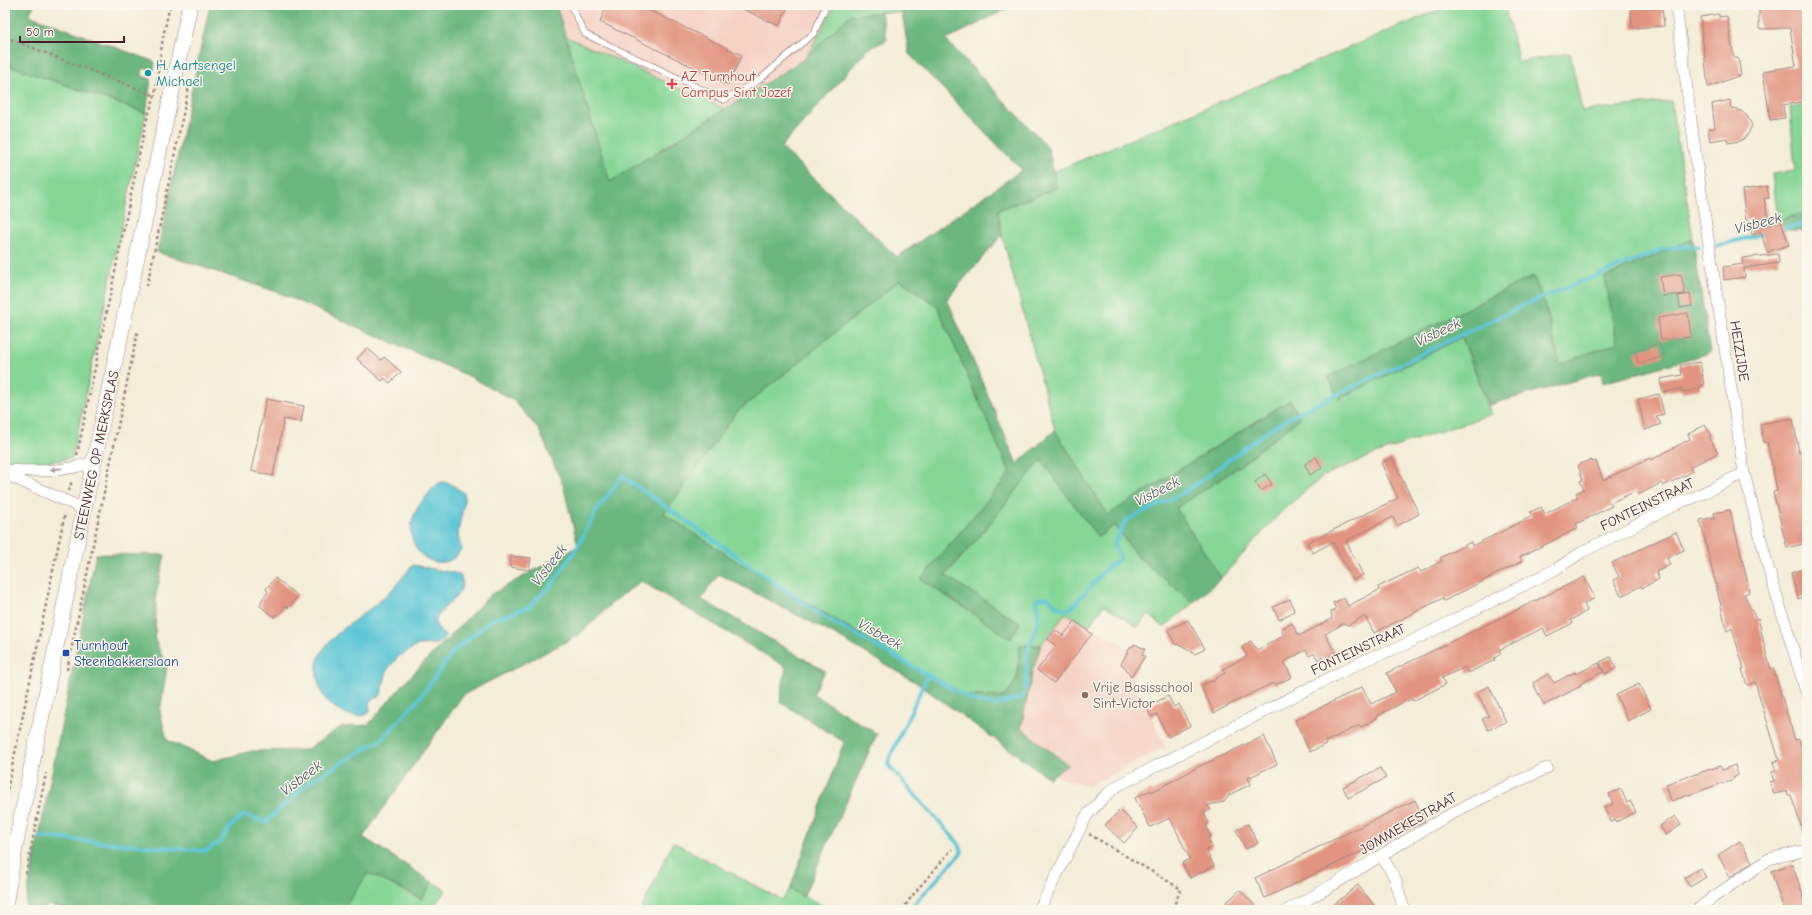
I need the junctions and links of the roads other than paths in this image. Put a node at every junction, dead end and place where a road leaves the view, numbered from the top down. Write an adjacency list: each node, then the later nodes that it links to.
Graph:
1 (190, 5): 5 (street, STEENWEG OP MERKSPLAS)
2 (576, 5): 3 (lane)
3 (826, 5)
4 (1676, 5): 7 (street, HEIZIJDE)
5 (94, 461): 6 (street, one-way to 6); 9 (street, STEENWEG OP MERKSPLAS)
6 (5, 470)
7 (1744, 473): 10 (street, HEIZIJDE); 15 (street, FONTEINSTRAAT)
8 (5, 474): 9 (street)
9 (84, 509): 14 (street, STEENWEG OP MERKSPLAS)
10 (1807, 695)
11 (1547, 768): 13 (street, JOMMEKESTRAAT)
12 (1807, 850): 18 (street)
13 (1381, 855): 16 (street, JOMMEKESTRAAT); 17 (street)
14 (5, 905)
15 (1039, 910)
16 (1288, 910)
17 (1404, 910)
18 (1697, 910)

